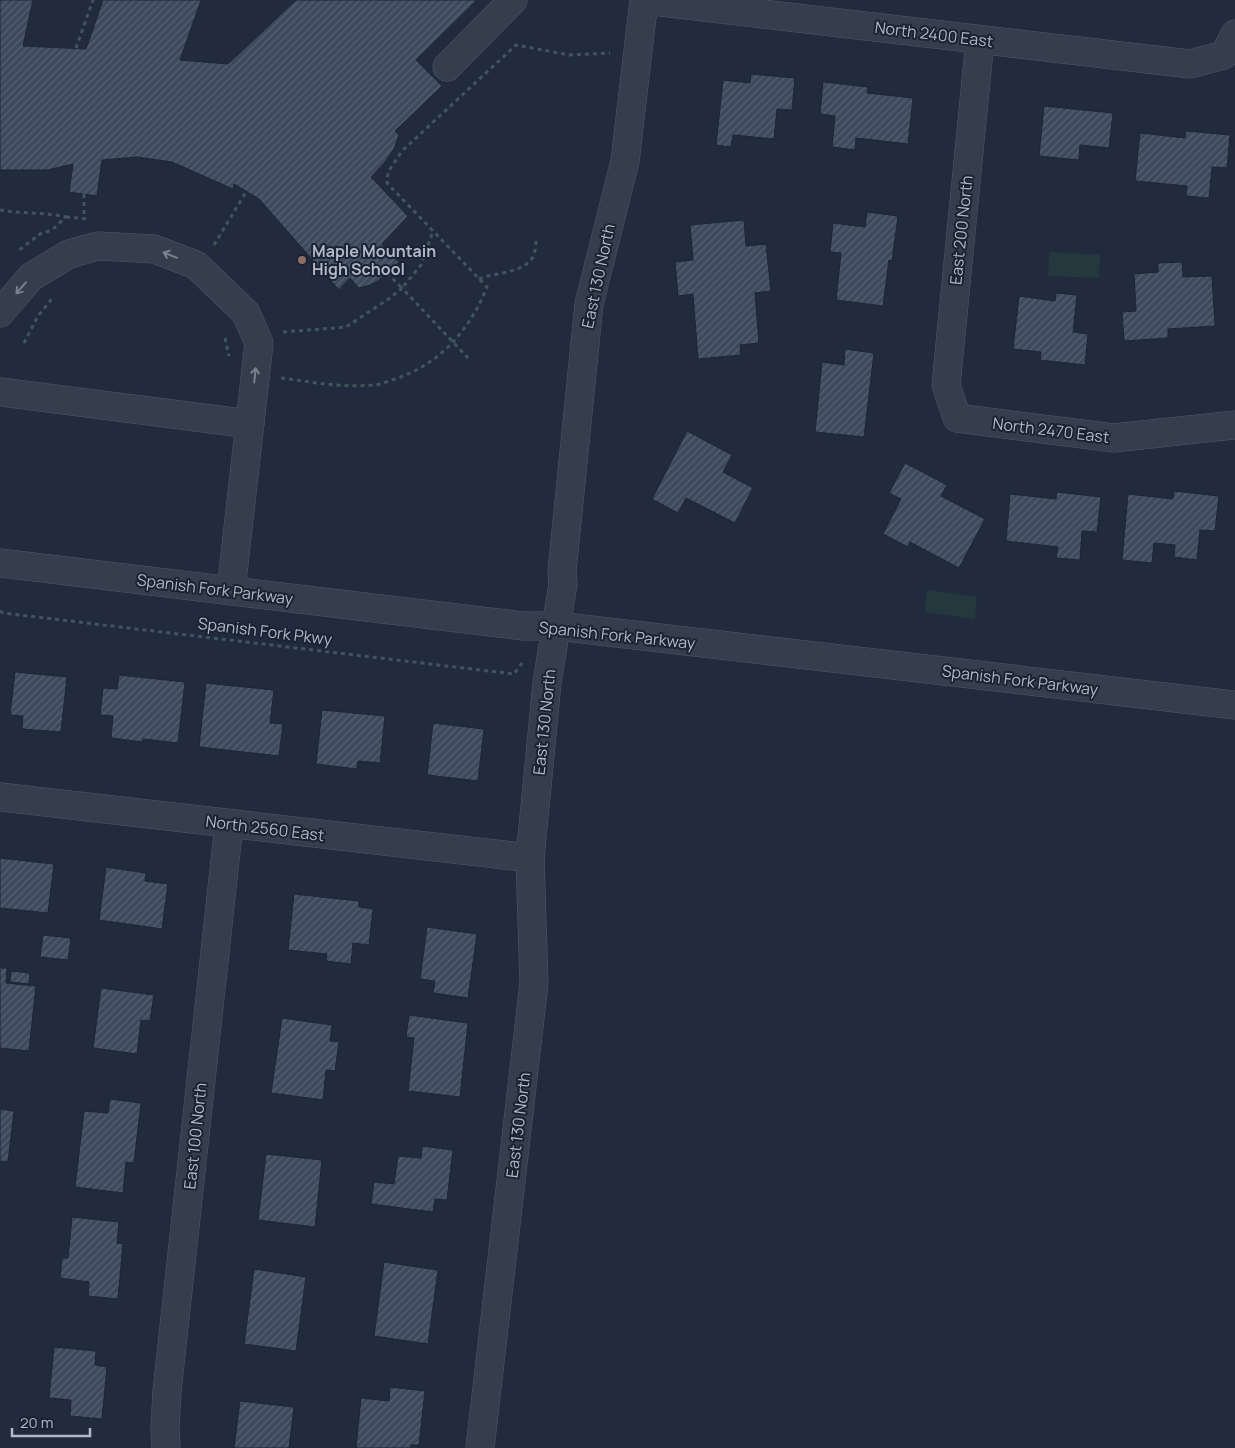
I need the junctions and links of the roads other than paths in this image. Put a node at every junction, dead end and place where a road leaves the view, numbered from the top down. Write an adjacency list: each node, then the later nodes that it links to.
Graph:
1 (513, 0): 5 (street)
2 (644, 0): 3 (street, North 2400 East); 13 (street, East 130 North)
3 (980, 40): 4 (street, North 2400 East); 8 (street, East 200 North)
4 (1230, 44)
5 (446, 67)
6 (0, 313): 9 (street, one-way to 6)
7 (0, 392): 9 (street)
8 (957, 418): 10 (street, North 2470 East)
9 (250, 424): 12 (street)
10 (1235, 425)
11 (0, 563): 12 (street, Spanish Fork Parkway)
12 (231, 590): 13 (street, Spanish Fork Parkway)
13 (557, 626): 14 (street, Spanish Fork Parkway); 17 (street, East 130 North)
14 (1235, 705)
15 (0, 797): 16 (street, North 2560 East)
16 (229, 824): 17 (street, North 2560 East); 18 (street, East 100 North)
17 (530, 858): 19 (street, East 130 North)
18 (166, 1448)
19 (480, 1448)

